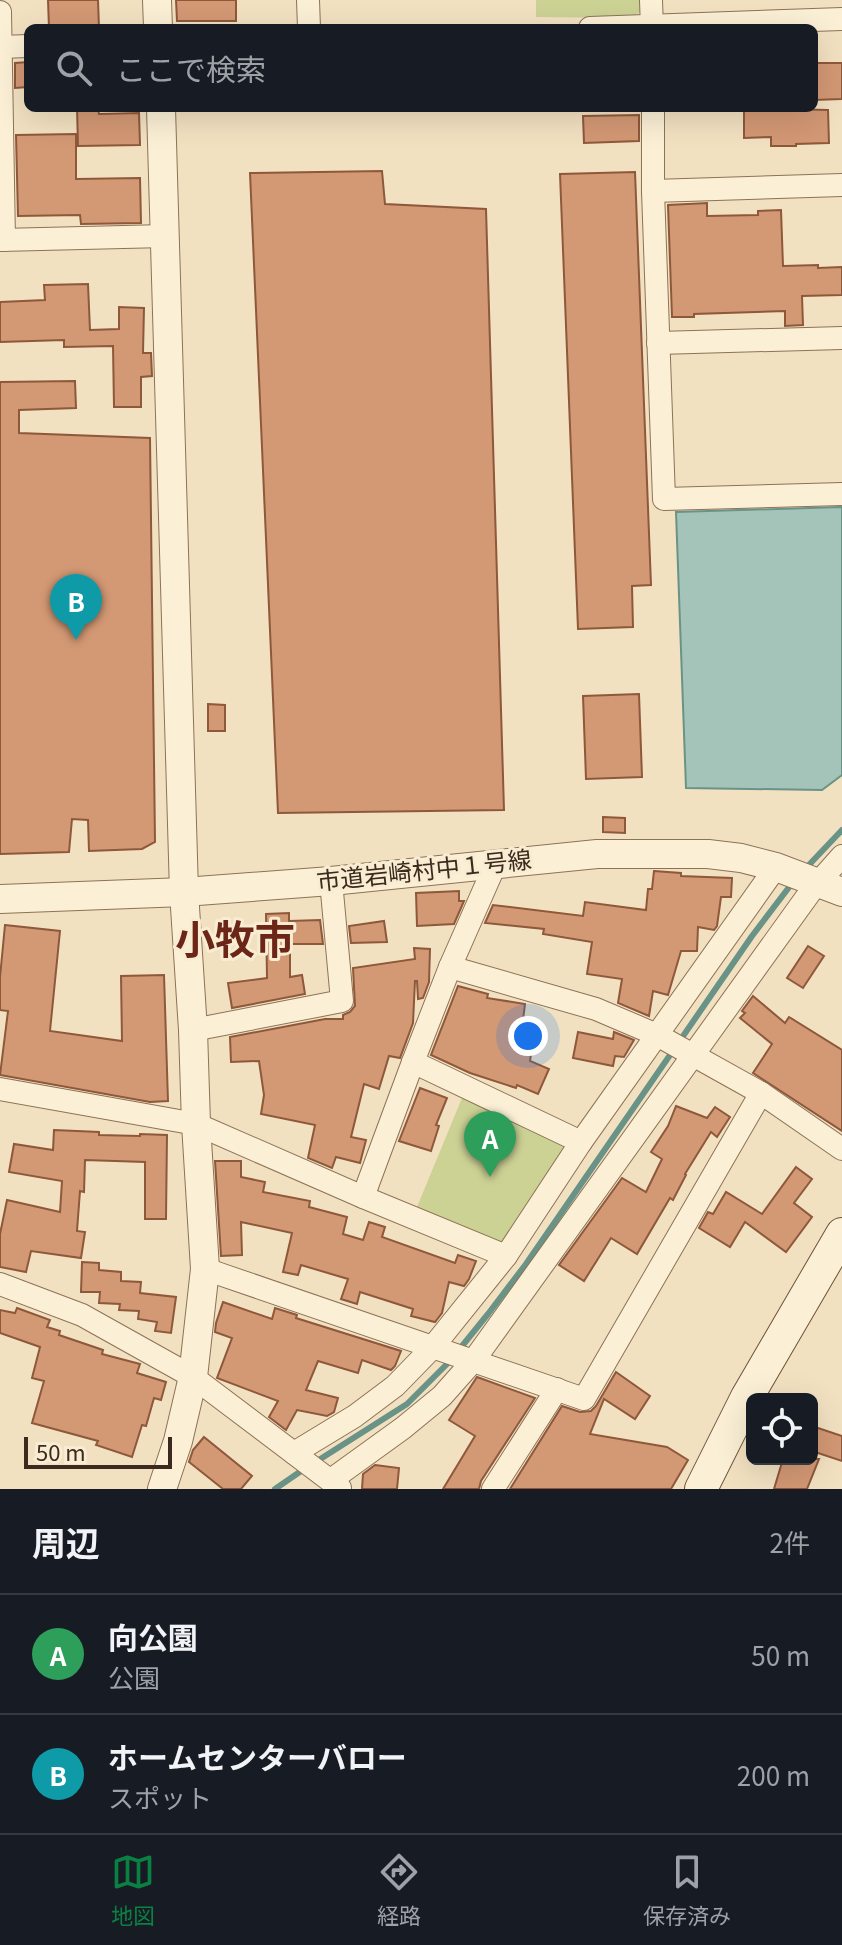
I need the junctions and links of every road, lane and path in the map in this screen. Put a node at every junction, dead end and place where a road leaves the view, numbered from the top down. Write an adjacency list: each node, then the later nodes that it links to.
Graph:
1 (157, 0): 6 (street)
2 (308, 0): 7 (street)
3 (651, 0): 8 (street)
4 (0, 12): 11 (street)
5 (842, 19): 9 (street)
6 (158, 24)
7 (309, 24)
8 (652, 24)
9 (723, 24)
10 (24, 46): 11 (street)
11 (1, 47): 17 (street)
12 (161, 112): 16 (street)
13 (653, 112): 15 (street)
14 (842, 185): 15 (street)
15 (653, 191): 19 (street)
16 (165, 236): 17 (street); 26 (street)
17 (2, 240)
18 (842, 338): 19 (street)
19 (658, 343): 20 (street)
20 (842, 494)
21 (842, 856): 25 (street)
22 (495, 865): 23 (street, 市道岩崎村中１号線); 24 (street, 市道岩崎村中１号線); 28 (street)
23 (776, 867): 25 (street, 市道岩崎村中１号線); 30 (street)
24 (331, 881): 26 (street, 市道岩崎村中１号線); 29 (street)
25 (825, 885): 31 (street)
26 (184, 892): 27 (street, 市道岩崎村中１号線); 29 (street)
27 (1, 906)
28 (450, 967): 30 (street); 32 (street)
29 (193, 1030): 35 (street)
30 (661, 1038): 31 (street); 36 (street)
31 (691, 1055): 34 (street); 44 (street)
32 (413, 1062): 36 (street); 38 (street)
33 (0, 1089): 35 (street)
34 (761, 1093): 37 (street); 46 (street)
35 (196, 1124): 38 (street); 41 (street)
36 (581, 1142): 40 (street)
37 (842, 1149)
38 (363, 1197): 40 (street)
39 (839, 1244): 50 (main road)
40 (506, 1256): 43 (street)
41 (205, 1269): 43 (street); 45 (street)
42 (0, 1284): 45 (street)
43 (437, 1349): 44 (street); 47 (street)
44 (471, 1360): 46 (street); 47 (street)
45 (193, 1377): 47 (street); 48 (street)
46 (557, 1389): 49 (street)
47 (318, 1471)
48 (162, 1489)
49 (493, 1489)
50 (701, 1489)

